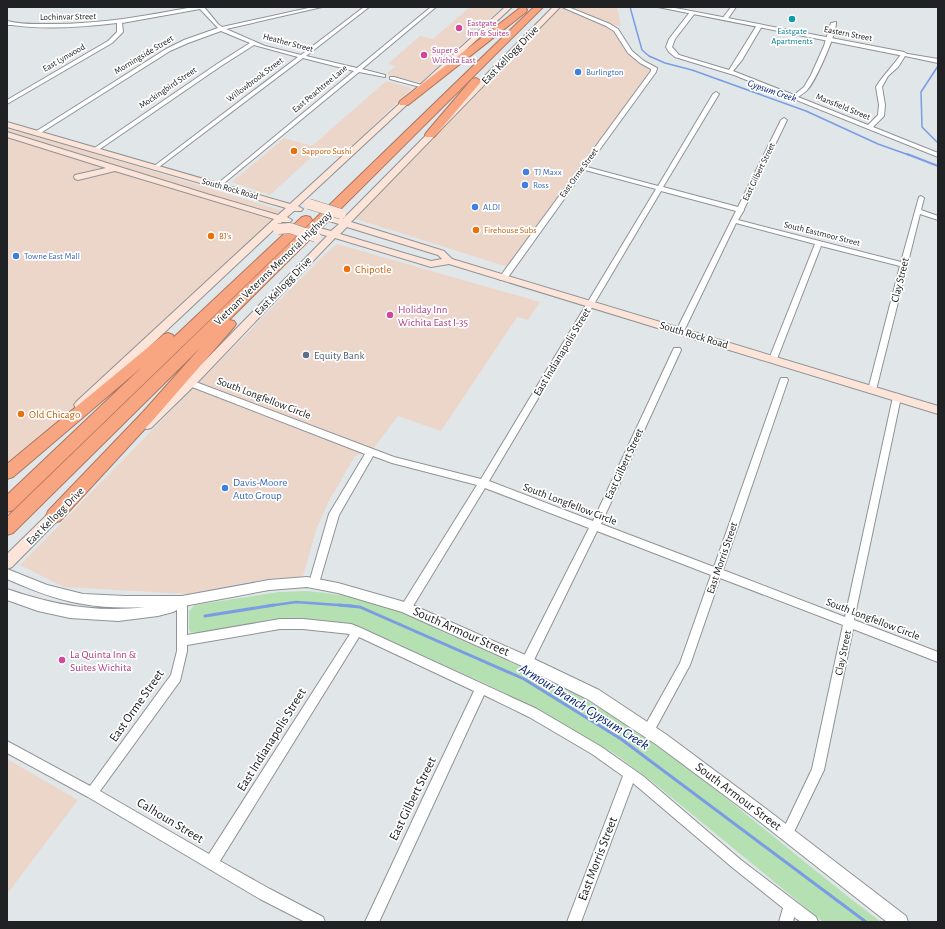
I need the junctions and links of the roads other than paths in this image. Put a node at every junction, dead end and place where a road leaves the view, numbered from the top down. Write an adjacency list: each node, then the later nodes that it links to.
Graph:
1 (200, 7): 14 (street, Lochinvar Street); 17 (street, Heather Street)
2 (320, 7): 17 (street, Morningside Street)
3 (368, 7): 21 (street, Willowbrook Street)
4 (434, 7): 23 (street, East Peachtree Lane)
5 (508, 7): 27 (main road)
6 (557, 7): 37 (main road, East Kellogg Drive)
7 (564, 7): 43 (street, East Orme Street)
8 (661, 7): 11 (street, Eastern Street)
9 (734, 7): 12 (street)
10 (532, 8): 31 (highway); 37 (highway); 56 (highway, Vietnam Veterans Memorial Highway); 56 (highway, Vietnam Veterans Memorial Highway)
11 (692, 13): 12 (street, Eastern Street); 24 (street, Mansfield Street)
12 (725, 19): 16 (street, Eastern Street)
13 (7, 23): 14 (street, Lochinvar Street)
14 (120, 23): 30 (street, East Lynwood)
15 (834, 23): 18 (street)
16 (759, 26): 18 (street, Eastern Street); 24 (street)
17 (222, 29): 19 (street, Heather Street); 35 (street, Morningside Street)
18 (830, 40): 20 (street, Eastern Street); 29 (street)
19 (254, 43): 21 (street, Heather Street); 38 (street, Mockingbird Street)
20 (904, 54): 22 (street, Eastern Street); 34 (street)
21 (302, 56): 23 (street, Heather Street); 41 (street, Willowbrook Street)
22 (938, 61)
23 (358, 70): 25 (street, Heather Street); 46 (street, East Peachtree Lane)
24 (730, 72): 29 (street, Mansfield Street)
25 (382, 76)
26 (392, 78): 27 (street)
27 (422, 86): 31 (main road)
28 (716, 94): 47 (street, East Indianapolis Street)
29 (794, 97): 34 (street, Mansfield Street)
30 (7, 102)
31 (404, 103): 48 (main road)
32 (784, 120): 51 (street, East Gilbert Street)
33 (7, 124): 35 (main road, South Rock Road)
34 (869, 127): 39 (street, Mansfield Street)
35 (37, 133): 38 (main road, South Rock Road)
36 (7, 134): 40 (main road, South Rock Road)
37 (430, 135): 53 (main road, East Kellogg Drive)
38 (94, 150): 41 (main road, South Rock Road)
39 (938, 155)
40 (90, 159): 42 (main road, South Rock Road); 44 (main road)
41 (152, 167): 42 (main road); 46 (main road, South Rock Road)
42 (117, 168): 44 (main road); 45 (main road, South Rock Road)
43 (583, 168): 47 (street); 62 (street, East Orme Street)
44 (91, 174): 45 (main road)
45 (144, 176): 56 (main road, South Rock Road)
46 (218, 186): 50 (main road, South Rock Road)
47 (659, 189): 51 (street); 63 (street, East Indianapolis Street)
48 (307, 194): 50 (main road); 50 (main road)
49 (921, 198): 52 (street, Clay Street)
50 (301, 207): 53 (main road, bridge); 53 (main road, South Rock Road); 56 (main road)
51 (741, 210): 55 (street, East Gilbert Street)
52 (917, 211): 54 (street); 61 (street, Clay Street)
53 (343, 218): 57 (main road, East Kellogg Drive); 60 (main road, South Rock Road)
54 (938, 218)
55 (735, 221): 58 (street, South Eastmoor Street); 64 (street, East Gilbert Street)
56 (296, 230): 57 (main road, South Rock Road); 59 (main road); 73 (highway); 73 (main road); 75 (highway, Vietnam Veterans Memorial Highway); 76 (highway); 78 (highway, Vietnam Veterans Memorial Highway)
57 (334, 235): 59 (main road, East Kellogg Drive); 60 (main road, South Rock Road)
58 (819, 243): 61 (street, South Eastmoor Street); 66 (street)
59 (320, 249): 68 (main road, East Kellogg Drive)
60 (449, 261): 62 (main road, South Rock Road)
61 (904, 264): 69 (street, Clay Street)
62 (503, 278): 63 (main road, South Rock Road)
63 (591, 304): 64 (main road, South Rock Road); 74 (street, East Indianapolis Street)
64 (680, 331): 66 (main road, South Rock Road)
65 (677, 350): 77 (street, East Gilbert Street)
66 (773, 359): 69 (main road, South Rock Road)
67 (784, 380): 80 (street, East Morris Street)
68 (190, 383): 72 (street, South Longfellow Circle); 76 (main road, East Kellogg Drive)
69 (872, 390): 70 (main road, South Rock Road)
70 (896, 398): 71 (main road, South Rock Road); 86 (street, Clay Street)
71 (938, 410)
72 (371, 452): 74 (street, South Longfellow Circle); 82 (street)
73 (7, 473)
74 (483, 483): 77 (street, South Longfellow Circle); 85 (street, East Indianapolis Street)
75 (7, 505)
76 (54, 516): 79 (main road, East Kellogg Drive)
77 (595, 526): 80 (street, South Longfellow Circle); 90 (street, East Gilbert Street)
78 (7, 528)
79 (7, 563)
80 (716, 573): 86 (street, South Longfellow Circle); 92 (street, East Morris Street)
81 (7, 574): 84 (street, South Armour Street)
82 (314, 583): 84 (street, South Armour Street); 85 (street, South Armour Street)
83 (7, 594): 84 (street, South Armour Street)
84 (182, 602): 88 (street, East Orme Street)
85 (406, 608): 90 (street, South Armour Street)
86 (850, 624): 89 (street, South Longfellow Circle); 96 (street, Clay Street)
87 (357, 631): 88 (street); 91 (street); 97 (street, East Indianapolis Street)
88 (181, 641): 95 (street, East Orme Street)
89 (938, 657)
90 (527, 662): 92 (street, South Armour Street)
91 (481, 689): 94 (street); 100 (street, East Gilbert Street)
92 (648, 731): 96 (street, South Armour Street)
93 (7, 747): 95 (street, Calhoun Street)
94 (630, 774): 98 (street); 101 (street, East Morris Street)
95 (92, 793): 97 (street, Calhoun Street)
96 (787, 834): 104 (street, South Armour Street)
97 (211, 863): 99 (street, Calhoun Street)
98 (790, 906): 102 (street); 103 (street)
99 (318, 922)
100 (372, 922)
101 (574, 922)
102 (786, 922)
103 (811, 922)
104 (900, 922)

